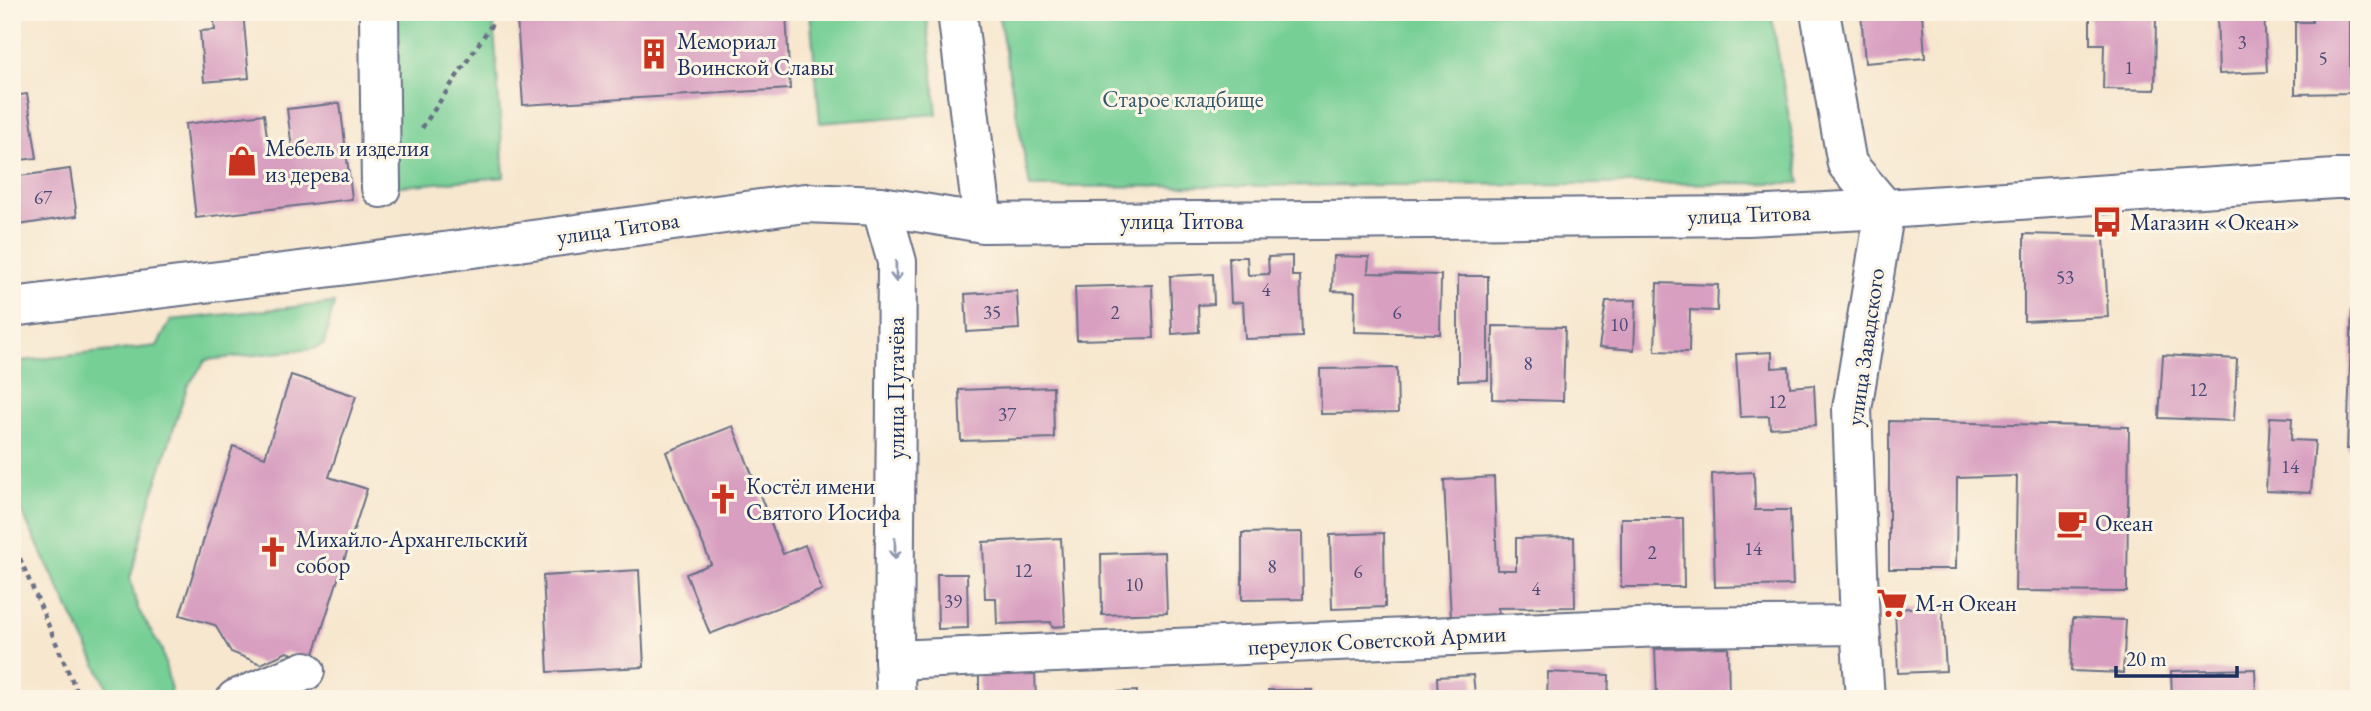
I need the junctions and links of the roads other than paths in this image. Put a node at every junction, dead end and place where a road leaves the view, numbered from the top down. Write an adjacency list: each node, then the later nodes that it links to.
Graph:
1 (379, 12): 5 (street)
2 (957, 12): 8 (street)
3 (1820, 12): 7 (street)
4 (2359, 179): 7 (street, улица Титова)
5 (382, 188)
6 (881, 206): 8 (street, улица Титова); 9 (street, улица Титова); 11 (street, улица Пугачёва, one-way to 11)
7 (1885, 209): 8 (street, улица Титова); 10 (street, улица Завадского)
8 (984, 223)
9 (12, 307)
10 (1860, 625): 11 (street, переулок Советской Армии); 15 (street, улица Завадского)
11 (894, 660): 14 (street, улица Пугачёва)
12 (305, 671): 13 (street)
13 (236, 699)
14 (896, 699)
15 (1865, 699)

